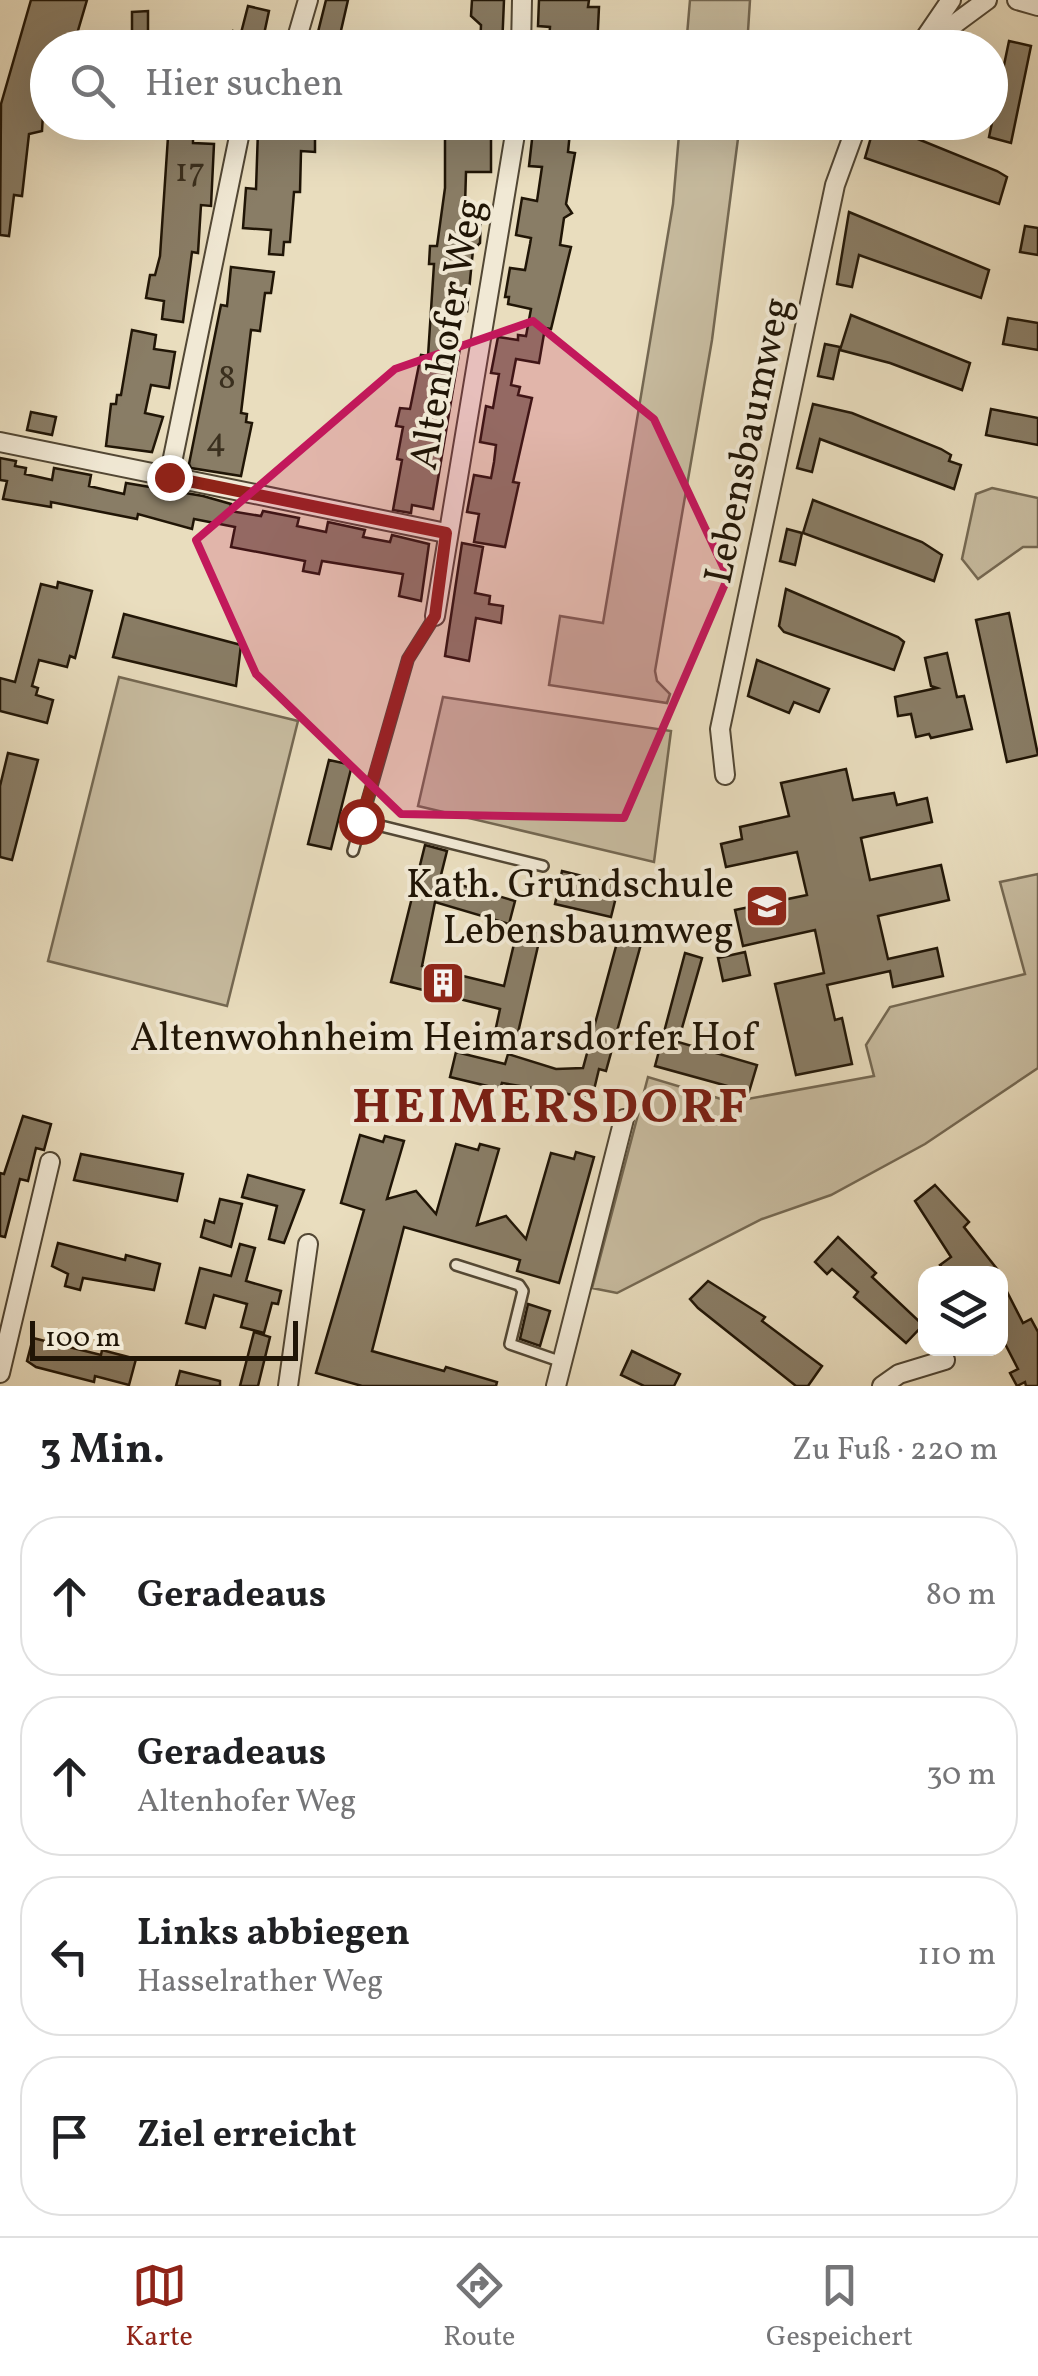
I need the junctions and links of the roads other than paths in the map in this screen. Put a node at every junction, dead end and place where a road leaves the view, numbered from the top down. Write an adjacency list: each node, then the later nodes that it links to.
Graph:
1 (308, 0): 7 (street)
2 (522, 0): 8 (street)
3 (952, 0): 9 (street)
4 (987, 0): 10 (street)
5 (1017, 0): 6 (street)
6 (1038, 6)
7 (299, 30)
8 (521, 30)
9 (933, 30)
10 (946, 30)
11 (238, 140): 15 (street)
12 (513, 140): 16 (street, Altenhofer Weg)
13 (851, 140): 18 (street, Lebensbaumweg)
14 (0, 442): 15 (street)
15 (169, 477): 16 (street)
16 (446, 533): 17 (street, Altenhofer Weg)
17 (435, 616): 19 (lane)
18 (724, 775)
19 (361, 821): 20 (lane); 21 (lane)
20 (354, 851)
21 (543, 866)
22 (624, 1119): 27 (street)
23 (50, 1162): 28 (street)
24 (308, 1244): 29 (street)
25 (456, 1265): 27 (lane)
26 (946, 1360): 31 (street)
27 (562, 1362): 30 (street)
28 (0, 1373)
29 (288, 1386)
30 (556, 1386)
31 (882, 1386)

